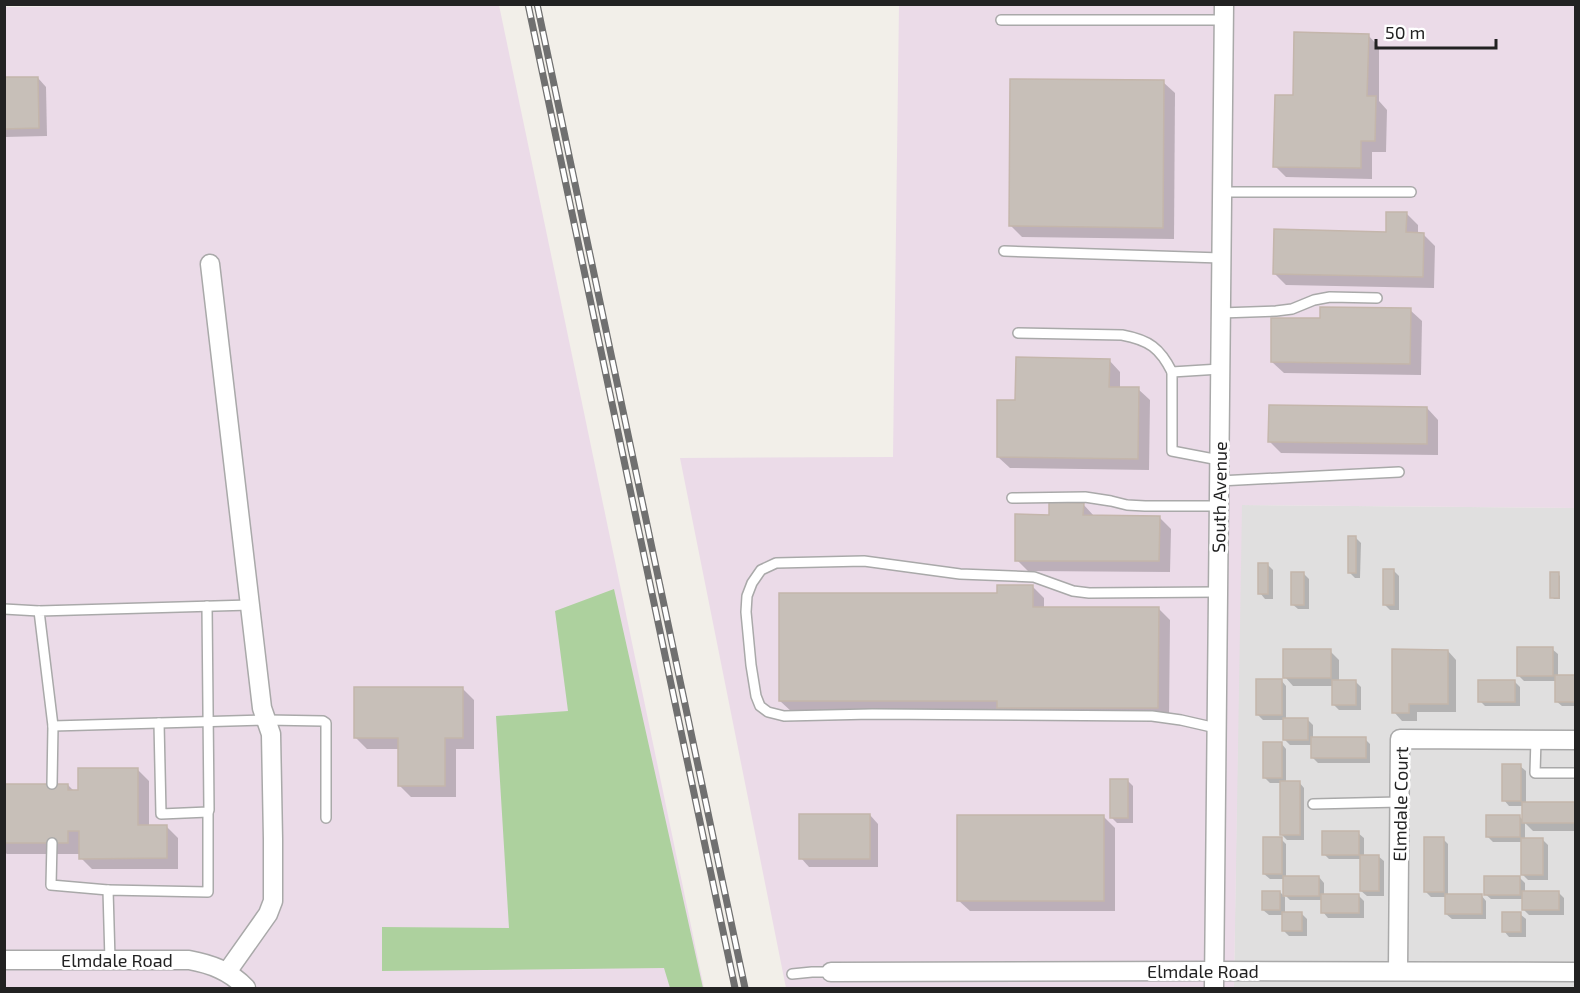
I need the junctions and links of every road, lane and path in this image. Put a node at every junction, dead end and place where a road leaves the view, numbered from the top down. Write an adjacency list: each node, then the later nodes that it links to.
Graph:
1 (1224, 12): 2 (lane); 3 (street, South Avenue)
2 (1001, 20)
3 (1222, 192): 4 (lane); 6 (street, South Avenue)
4 (1411, 192)
5 (1004, 251): 6 (lane)
6 (1221, 258): 9 (street, South Avenue)
7 (210, 264): 19 (street)
8 (1377, 298): 9 (lane)
9 (1221, 313): 11 (street, South Avenue)
10 (1018, 333): 12 (lane)
11 (1220, 369): 12 (lane); 13 (street, South Avenue)
12 (1172, 372): 13 (lane)
13 (1219, 460): 15 (street, South Avenue)
14 (1399, 472): 15 (lane)
15 (1219, 481): 17 (street, South Avenue)
16 (1012, 498): 17 (lane)
17 (1219, 506): 18 (street, South Avenue)
18 (1218, 592): 27 (street, South Avenue); 27 (lane)
19 (250, 605): 20 (lane); 23 (street)
20 (207, 606): 22 (lane); 24 (lane)
21 (4, 609): 22 (lane)
22 (39, 611): 26 (lane)
23 (267, 720): 24 (lane); 35 (lane); 41 (street)
24 (208, 722): 25 (lane); 34 (lane)
25 (159, 723): 26 (lane); 34 (lane)
26 (53, 726): 31 (lane)
27 (1216, 728): 45 (street, South Avenue)
28 (1536, 740): 29 (street, Elmdale Court); 30 (lane); 32 (street, Elmdale Court)
29 (1575, 740)
30 (1575, 774)
31 (52, 784)
32 (1399, 802): 33 (lane); 40 (street, Elmdale Court)
33 (1312, 804)
34 (208, 812): 37 (lane)
35 (326, 818)
36 (52, 843): 37 (lane)
37 (108, 890): 39 (lane)
38 (4, 960): 39 (street, Elmdale Road)
39 (110, 960): 41 (street, Elmdale Road)
40 (1398, 971): 43 (street, Elmdale Road); 45 (street, Elmdale Road)
41 (226, 972): 46 (street, Elmdale Road)
42 (831, 972): 44 (lane); 45 (street, Elmdale Road)
43 (1575, 972)
44 (792, 974)
45 (1214, 980)
46 (246, 988)

